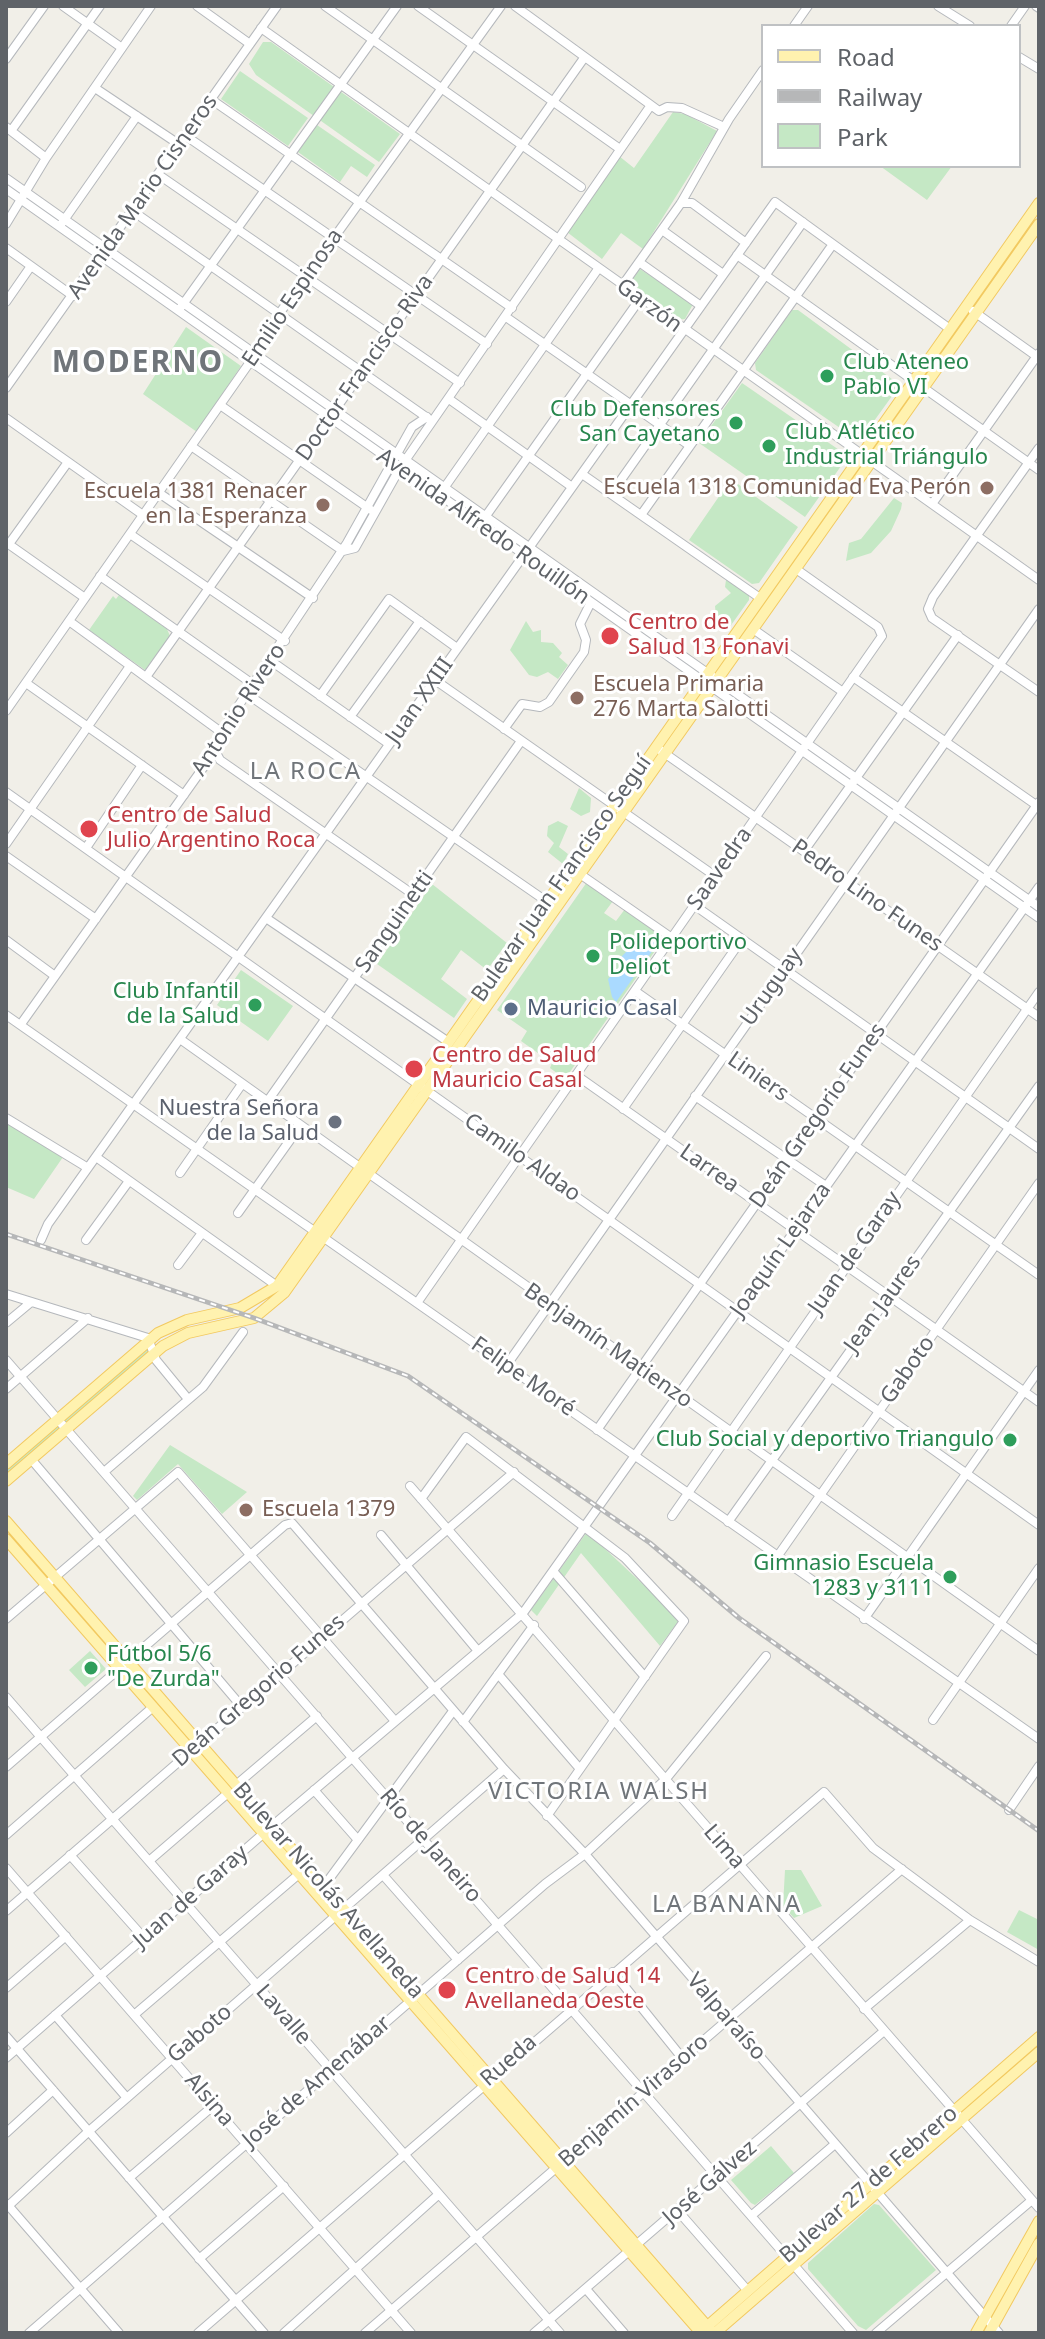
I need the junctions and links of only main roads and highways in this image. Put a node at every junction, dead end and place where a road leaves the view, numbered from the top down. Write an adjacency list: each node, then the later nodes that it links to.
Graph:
1 (1039, 203): 4 (main road, Bulevar Juan Francisco Seguí)
2 (1039, 224): 3 (main road, Bulevar Juan Francisco Seguí)
3 (1034, 240): 4 (main road, Bulevar Juan Francisco Seguí)
4 (364, 1173): 5 (main road, Bulevar Juan Francisco Seguí)
5 (320, 1234): 6 (main road, Bulevar Juan Francisco Seguí); 7 (main road, Bulevar Juan Francisco Seguí)
6 (6, 1464)
7 (6, 1481)
8 (6, 1521): 10 (main road, Bulevar Nicolás Avellaneda)
9 (6, 1539): 10 (main road, Bulevar Nicolás Avellaneda)
10 (50, 1580): 11 (main road, Bulevar Nicolás Avellaneda)
11 (124, 1665): 12 (main road, Bulevar Nicolás Avellaneda); 12 (main road, Bulevar Nicolás Avellaneda)
12 (195, 1746): 13 (main road, Bulevar Nicolás Avellaneda)
13 (267, 1830): 14 (main road, Bulevar Nicolás Avellaneda); 14 (main road, Bulevar Nicolás Avellaneda)
14 (340, 1912): 22 (main road, Bulevar Nicolás Avellaneda)
15 (1039, 2038): 17 (main road, Bulevar 27 de Febrero)
16 (1039, 2052): 17 (main road, Bulevar 27 de Febrero)
17 (957, 2116): 20 (main road, Bulevar 27 de Febrero)
18 (1039, 2221): 23 (main road)
19 (1039, 2243): 21 (main road)
20 (790, 2261): 22 (main road, Bulevar 27 de Febrero); 22 (main road, Bulevar 27 de Febrero)
21 (994, 2330)
22 (706, 2332)
23 (976, 2333)

